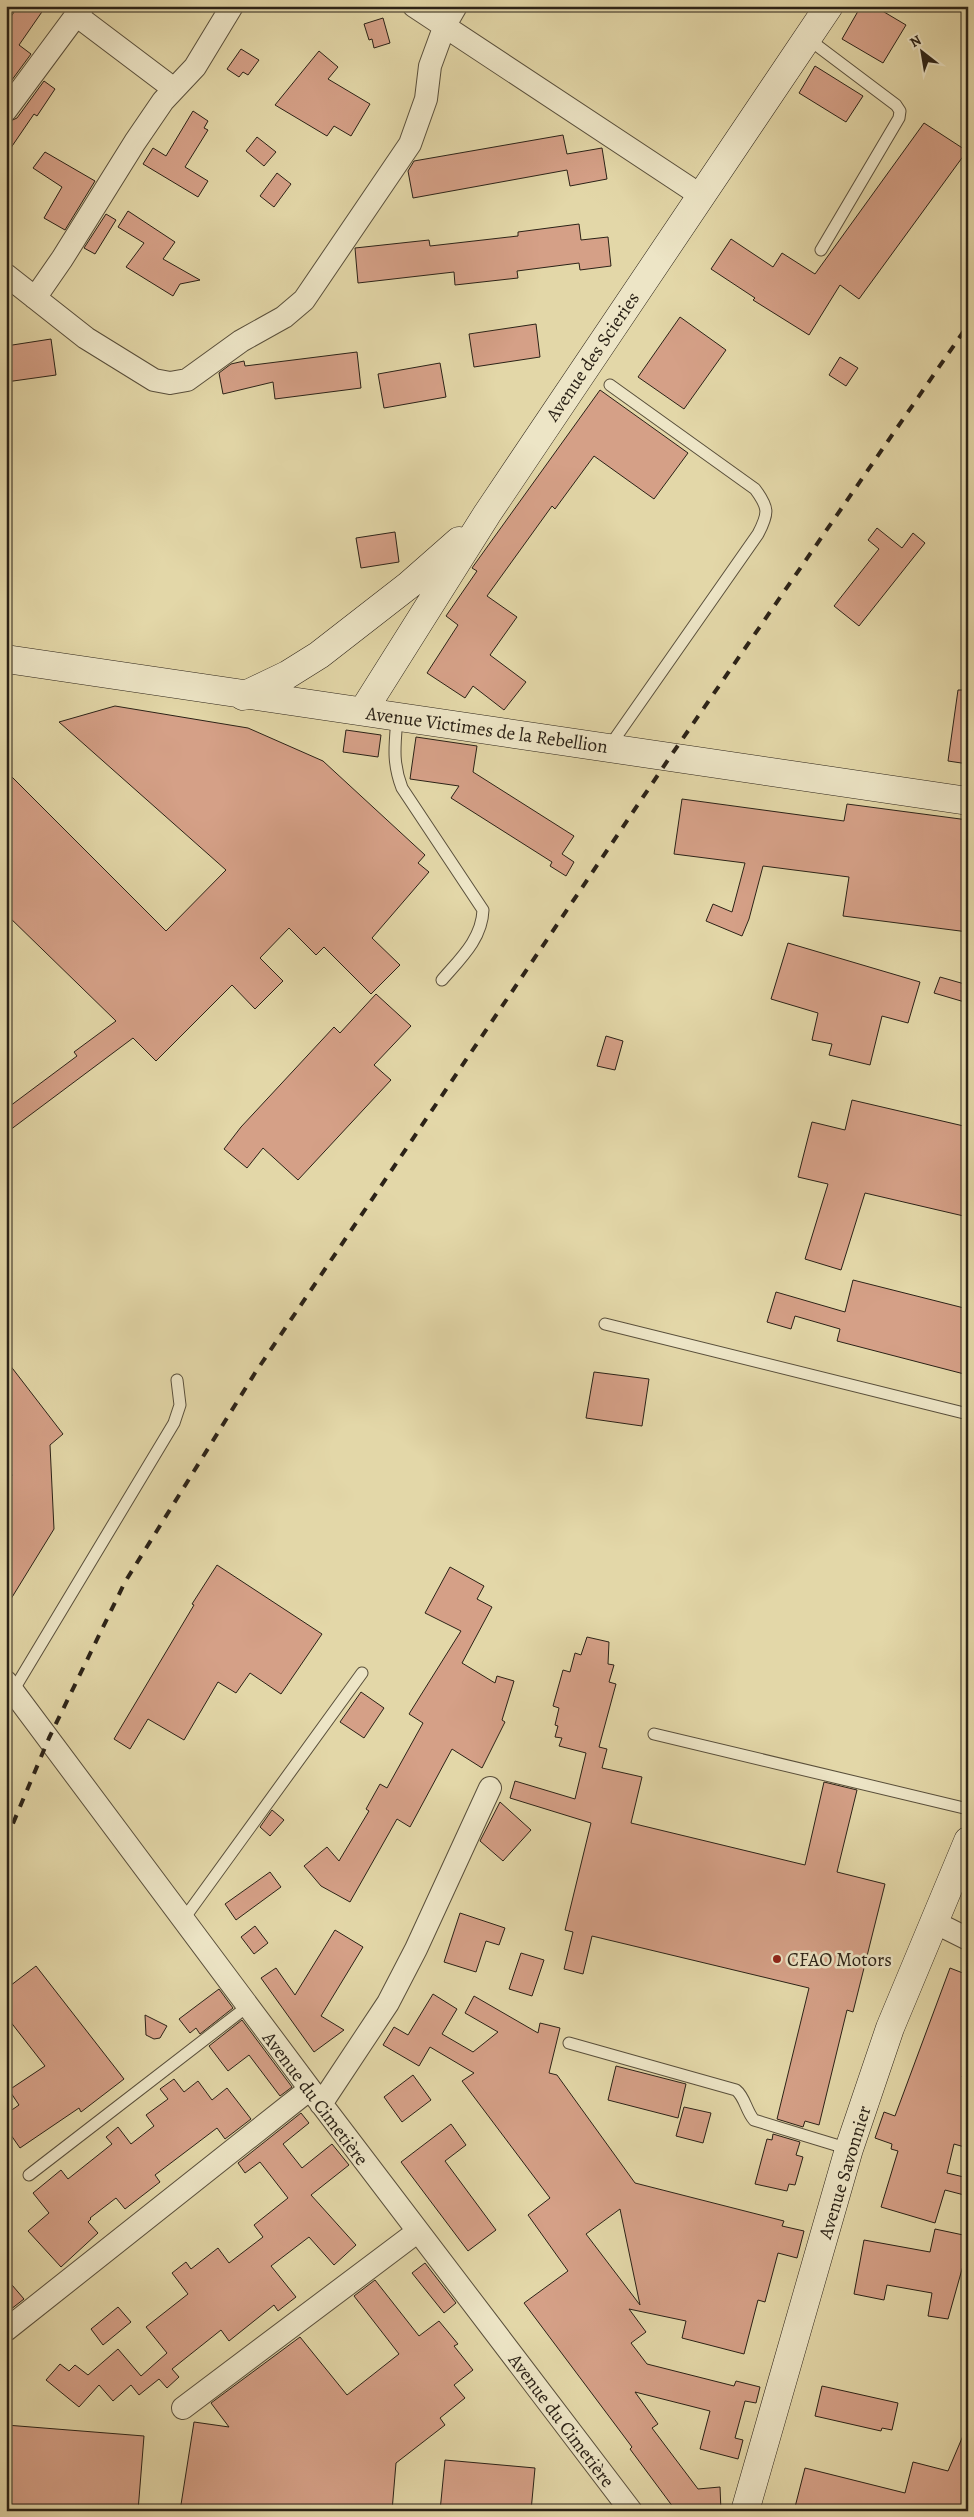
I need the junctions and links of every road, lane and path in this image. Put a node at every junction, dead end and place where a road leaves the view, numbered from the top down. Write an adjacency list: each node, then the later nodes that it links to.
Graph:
1 (232, 6): 7 (street)
2 (414, 6): 5 (street)
3 (829, 6): 6 (street, Avenue des Scieries)
4 (80, 9): 7 (street); 8 (street)
5 (450, 16): 9 (street); 12 (street)
6 (807, 38): 9 (street, Avenue des Scieries); 10 (lane)
7 (174, 89): 12 (street)
8 (6, 110)
9 (700, 195): 14 (street, Avenue des Scieries)
10 (821, 250)
11 (6, 275): 12 (street)
12 (35, 298)
13 (610, 385): 19 (lane)
14 (486, 514): 16 (street); 17 (street, Avenue des Scieries)
15 (6, 659): 16 (street, Avenue Victimes de la Rebellion)
16 (243, 696): 17 (street, Avenue Victimes de la Rebellion)
17 (363, 711): 18 (street, Avenue Victimes de la Rebellion)
18 (398, 716): 19 (street, Avenue Victimes de la Rebellion); 21 (lane)
19 (609, 747): 20 (street, Avenue Victimes de la Rebellion)
20 (968, 801)
21 (442, 980)
22 (605, 1324): 24 (lane)
23 (177, 1380): 26 (lane)
24 (968, 1414)
25 (362, 1673): 31 (lane)
26 (10, 1686): 31 (street, Avenue du Cimetière)
27 (654, 1734): 29 (lane)
28 (490, 1788): 36 (street)
29 (968, 1809)
30 (968, 1842): 32 (street, Avenue Savonnier)
31 (183, 1920): 34 (street, Avenue du Cimetière)
32 (934, 1922): 33 (street); 37 (street, Avenue Savonnier)
33 (968, 1939)
34 (248, 2006): 36 (street, Avenue du Cimetière); 38 (lane)
35 (569, 2043): 37 (lane)
36 (315, 2096): 39 (street, Avenue du Cimetière); 40 (street)
37 (849, 2149): 43 (street, Avenue Savonnier)
38 (30, 2175)
39 (418, 2232): 41 (street); 42 (street, Avenue du Cimetière)
40 (6, 2330)
41 (183, 2408)
42 (631, 2511)
43 (745, 2511)

